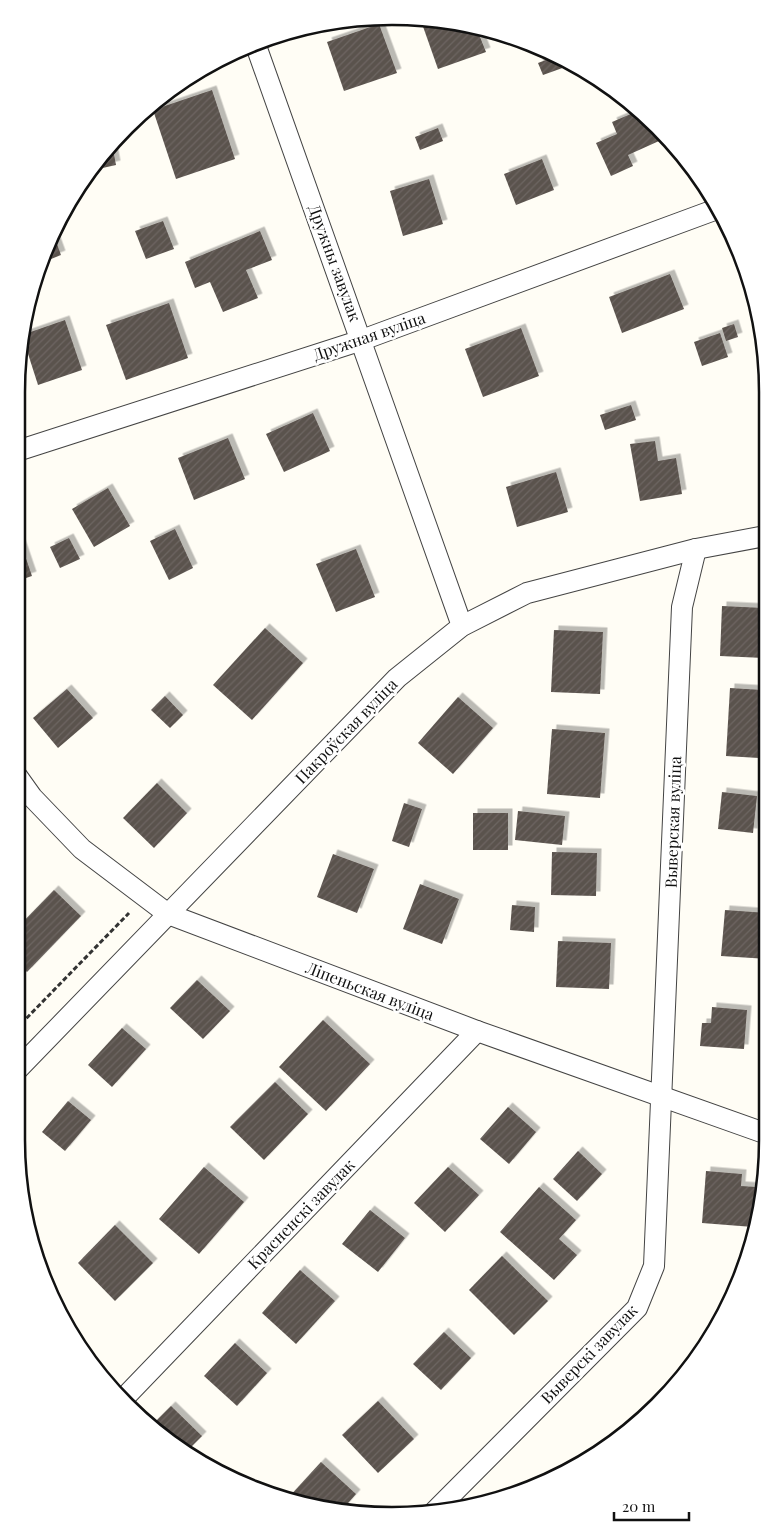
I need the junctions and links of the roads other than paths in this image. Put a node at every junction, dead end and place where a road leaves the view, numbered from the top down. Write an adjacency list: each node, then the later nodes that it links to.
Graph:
1 (258, 51): 3 (street, Дружны завулак)
2 (711, 211): 3 (street, Дружная вуліца)
3 (362, 340): 4 (street, Дружная вуліца); 7 (street, Дружны завулак)
4 (25, 448)
5 (759, 537): 6 (street, Пакроўская вуліца)
6 (696, 549): 7 (street, Пакроўская вуліца); 12 (street, Выверская вуліца)
7 (462, 626): 9 (street, Пакроўская вуліца)
8 (25, 787): 9 (street, Ліпеньская вуліца)
9 (168, 914): 10 (street, Ліпеньская вуліца); 11 (street, Пакроўская вуліца)
10 (477, 1031): 12 (street, Ліпеньская вуліца); 14 (street, Красненскі завулак)
11 (25, 1062)
12 (662, 1095): 13 (street, Ліпеньская вуліца); 15 (street, Выверскі завулак)
13 (759, 1131)
14 (127, 1395)
15 (442, 1504)

